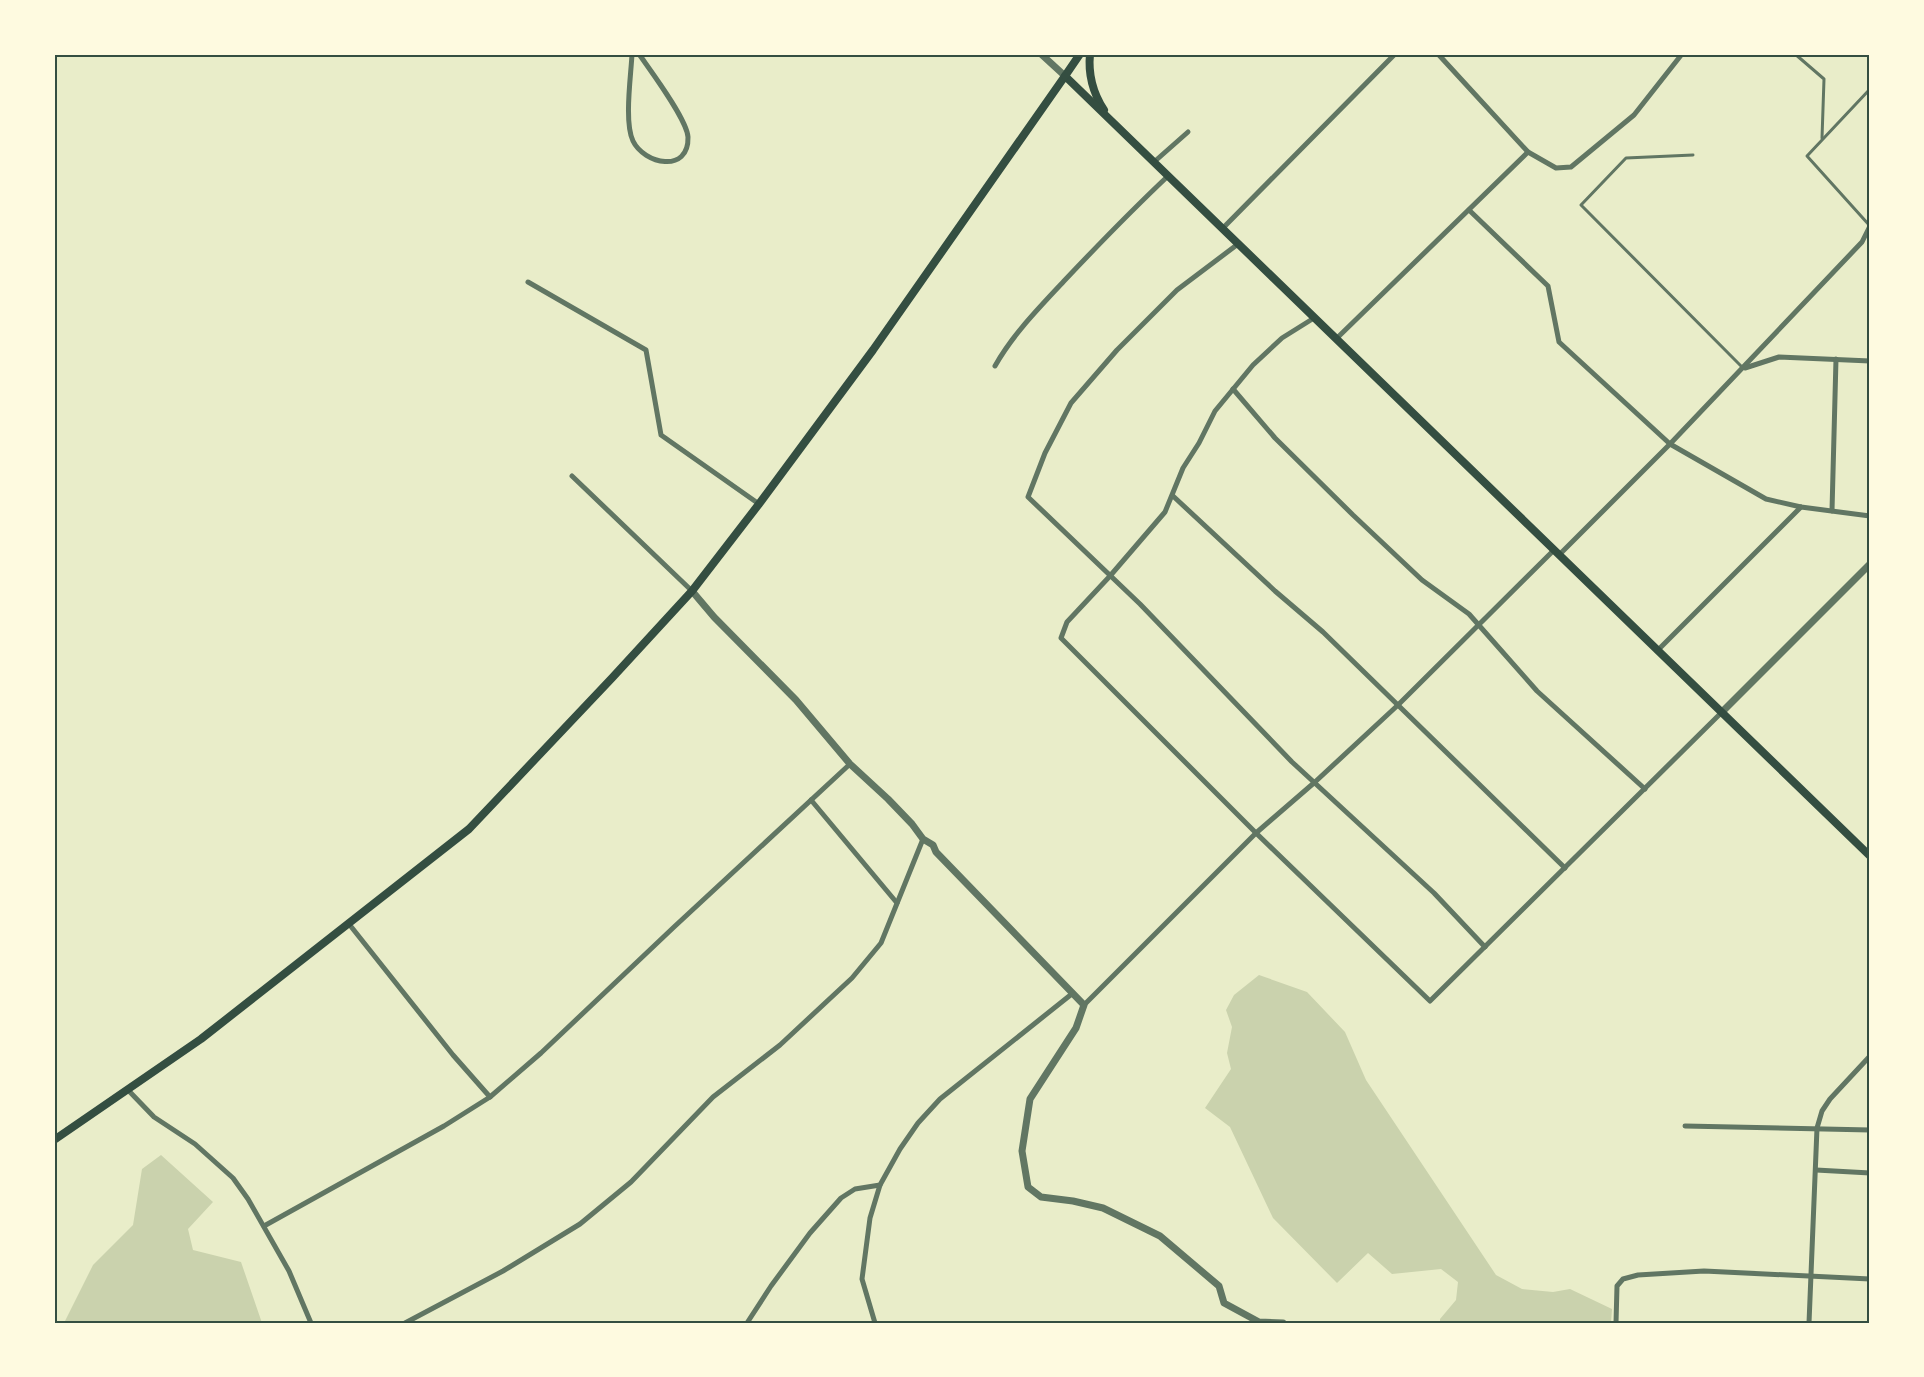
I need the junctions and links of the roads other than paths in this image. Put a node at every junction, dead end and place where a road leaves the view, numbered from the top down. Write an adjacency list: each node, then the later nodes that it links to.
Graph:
1 (632, 54): 2 (street)
2 (639, 54)
3 (1041, 54): 10 (street)
4 (1080, 54): 10 (main road)
5 (1089, 54): 12 (main road)
6 (1395, 54): 21 (street)
7 (1438, 54): 15 (street)
8 (1683, 54): 15 (street)
9 (1795, 54): 14 (lane)
10 (1065, 76): 12 (main road); 34 (main road)
11 (1870, 89): 14 (lane)
12 (1111, 121): 17 (main road)
13 (1188, 132): 17 (street)
14 (1822, 140): 20 (lane)
15 (1528, 152): 19 (street)
16 (1693, 155): 29 (lane)
17 (1154, 162): 18 (main road)
18 (1167, 176): 21 (main road); 28 (street)
19 (1469, 210): 25 (street); 31 (street)
20 (1870, 226): 29 (street)
21 (1222, 229): 22 (main road)
22 (1238, 244): 24 (main road); 40 (street)
23 (528, 282): 34 (street)
24 (1314, 318): 25 (main road); 30 (street)
25 (1336, 339): 38 (main road)
26 (1836, 359): 27 (street); 29 (street); 36 (street)
27 (1870, 361)
28 (995, 366)
29 (1743, 369): 31 (street)
30 (1233, 389): 33 (street); 42 (street)
31 (1670, 444): 35 (street); 38 (street)
32 (572, 476): 41 (street)
33 (1173, 496): 40 (street); 44 (street)
34 (759, 504): 41 (main road)
35 (1801, 507): 36 (street); 43 (street)
36 (1832, 511): 37 (street)
37 (1870, 516)
38 (1556, 553): 42 (street); 43 (main road)
39 (1870, 564): 45 (street)
40 (1110, 576): 47 (street); 50 (street)
41 (692, 591): 46 (street); 55 (main road)
42 (1478, 624): 44 (street); 48 (street)
43 (1657, 651): 45 (main road)
44 (1398, 705): 47 (street); 53 (street)
45 (1722, 713): 48 (street); 52 (main road)
46 (850, 764): 49 (street); 51 (street)
47 (1315, 783): 50 (street); 56 (street)
48 (1645, 789): 53 (street)
49 (811, 800): 54 (street); 61 (street)
50 (1256, 833): 56 (street); 58 (street)
51 (923, 839): 54 (street); 57 (street)
52 (1870, 856)
53 (1565, 868): 56 (street)
54 (897, 903): 73 (street)
55 (349, 924): 60 (main road); 61 (street)
56 (1485, 947)
57 (1073, 993): 58 (street); 68 (street)
58 (1084, 1005): 76 (street)
59 (1870, 1056): 63 (street)
60 (128, 1090): 65 (main road); 69 (street)
61 (490, 1097): 69 (street)
62 (1685, 1126): 63 (street)
63 (1817, 1128): 64 (street); 66 (street)
64 (1870, 1130)
65 (54, 1140)
66 (1816, 1170): 67 (street); 70 (street)
67 (1870, 1173)
68 (880, 1185): 74 (street); 75 (street)
69 (264, 1226): 72 (street)
70 (1811, 1277): 71 (street); 77 (street); 78 (street)
71 (1870, 1280)
72 (311, 1323)
73 (405, 1323)
74 (747, 1323)
75 (875, 1323)
76 (1283, 1323)
77 (1616, 1323)
78 (1809, 1323)

